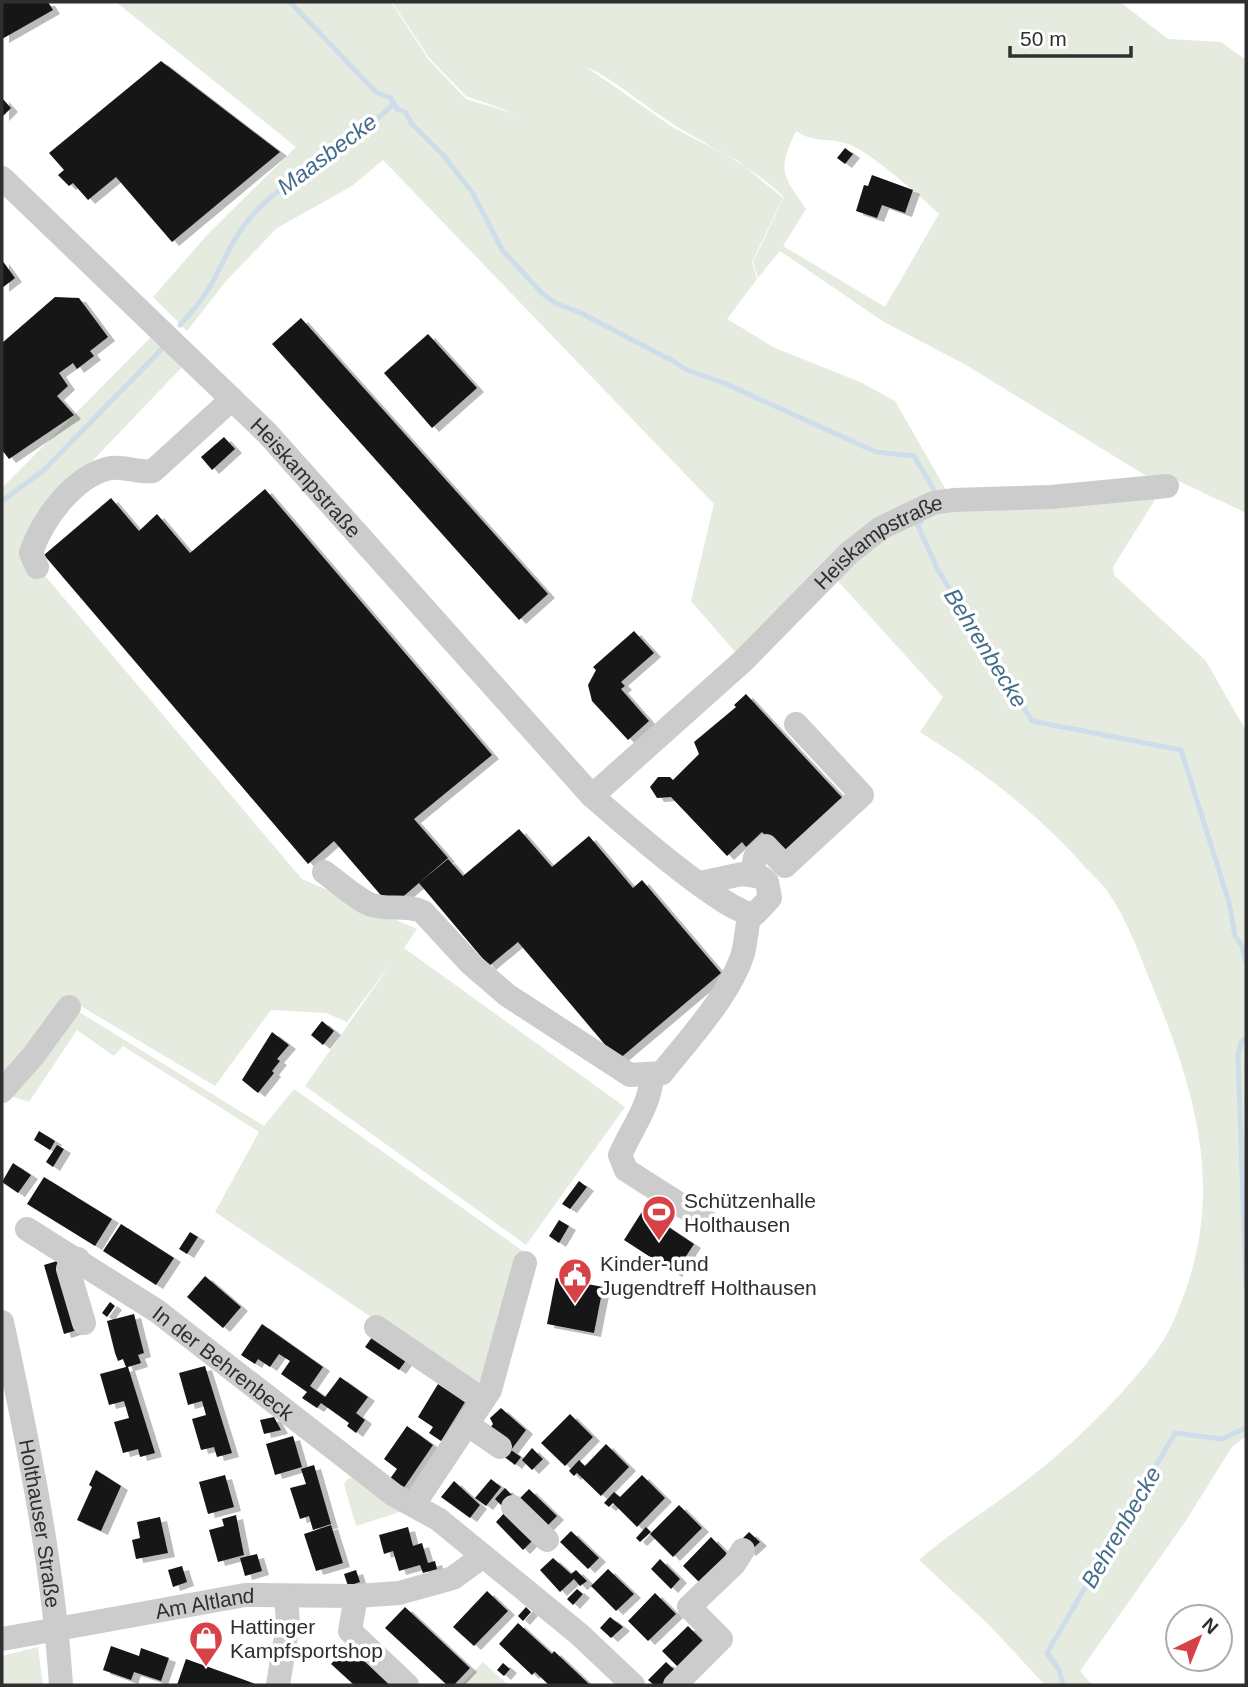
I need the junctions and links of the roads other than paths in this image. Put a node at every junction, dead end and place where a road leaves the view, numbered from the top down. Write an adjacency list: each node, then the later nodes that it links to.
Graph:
1 (2, 178): 2 (street, Heiskampstraße)
2 (232, 399): 4 (street); 6 (street, Heiskampstraße)
3 (1167, 486): 6 (street, Heiskampstraße)
4 (37, 568)
5 (796, 724): 8 (street)
6 (592, 796): 9 (street, Heiskampstraße)
7 (324, 872): 12 (street)
8 (752, 874): 9 (street); 10 (street)
9 (700, 883): 10 (street, Heiskampstraße)
10 (749, 915): 12 (street)
11 (69, 1007): 13 (street)
12 (652, 1076): 14 (street)
13 (2, 1091)
14 (706, 1221)
15 (27, 1229): 16 (street, In der Behrenbeck)
16 (78, 1259): 19 (street); 24 (street, In der Behrenbeck)
17 (525, 1263): 21 (street)
18 (2, 1322): 31 (street, Holthauser Straße)
19 (84, 1323)
20 (376, 1327): 21 (street)
21 (483, 1400): 22 (street)
22 (467, 1424): 23 (street); 24 (street)
23 (500, 1447)
24 (414, 1504): 28 (street, In der Behrenbeck)
25 (513, 1507): 26 (street)
26 (547, 1540)
27 (743, 1549): 37 (street)
28 (484, 1556): 30 (street, Am Altland); 36 (street, In der Behrenbeck)
29 (286, 1596): 30 (street, Am Altland); 31 (street, Am Altland); 34 (street)
30 (356, 1596): 35 (street)
31 (58, 1630): 32 (street, Am Altland); 33 (street, Holthauser Straße)
32 (2, 1639)
33 (61, 1685)
34 (278, 1685)
35 (407, 1685)
36 (633, 1685)
37 (675, 1685)

